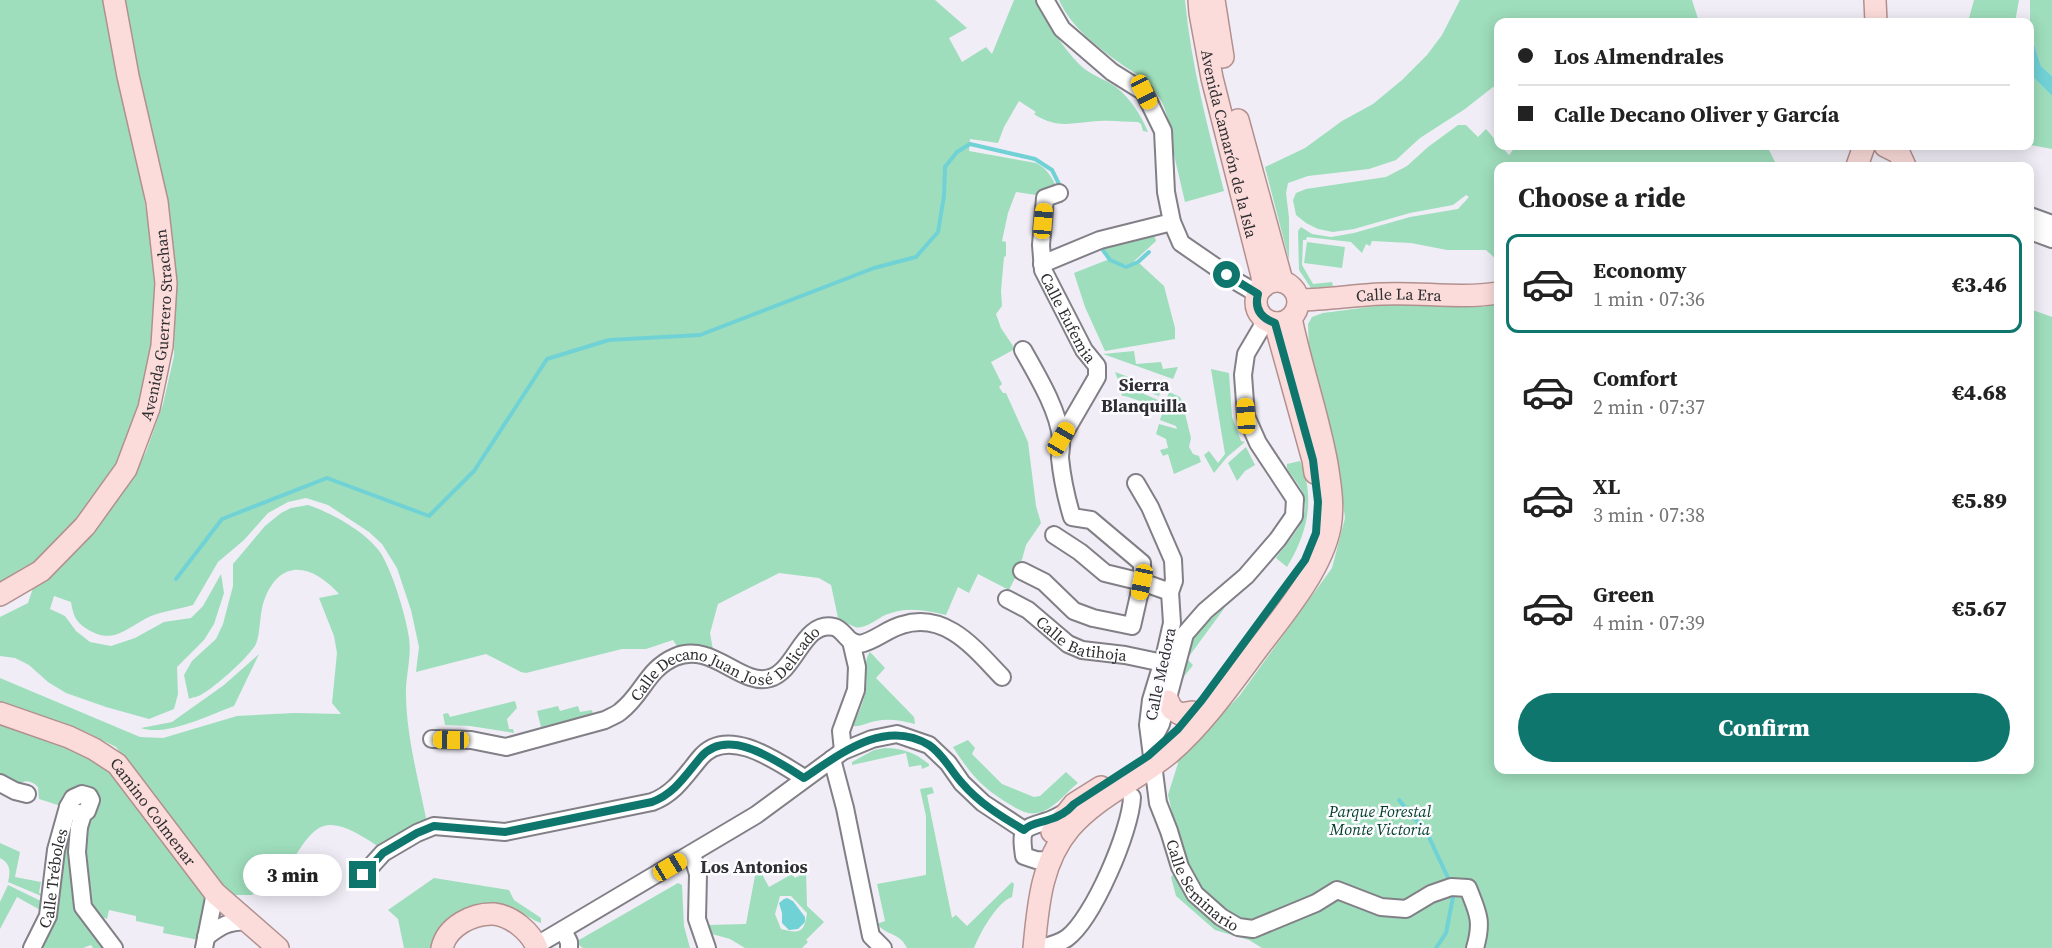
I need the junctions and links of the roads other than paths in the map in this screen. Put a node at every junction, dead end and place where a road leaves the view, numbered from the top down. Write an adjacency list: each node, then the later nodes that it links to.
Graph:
1 (114, 0): 24 (main road, Avenida Guerrero Strachan)
2 (1044, 0): 9 (street)
3 (1199, 0): 14 (main road, Avenida Camarón de la Isla)
4 (1214, 0): 14 (main road, Avenida Camarón de la Isla)
5 (1875, 0): 6 (main road)
6 (1876, 18)
7 (1059, 193): 13 (street, Calle Eufemia)
8 (2034, 217): 10 (street)
9 (1172, 222): 13 (street); 14 (street)
10 (2052, 224)
11 (2034, 232): 12 (street)
12 (2052, 239)
13 (1042, 264): 18 (street, Calle Eufemia)
14 (1268, 287): 16 (main road); 16 (main road)
15 (1494, 294): 16 (main road, Calle La Era)
16 (1283, 315): 29 (street); 30 (main road); 34 (main road)
17 (1023, 350): 18 (street)
18 (1061, 439): 22 (street)
19 (1136, 483): 23 (street, Calle Medora)
20 (1054, 535): 22 (street)
21 (1022, 571): 22 (street)
22 (1142, 582): 23 (street)
23 (1170, 592): 27 (street, Calle Medora)
24 (0, 595)
25 (1007, 599): 27 (street, Calle Batihoja)
26 (851, 641): 28 (street, Calle Decano Juan José Delicado); 32 (street, Calle Decano Juan José Delicado); 33 (street)
27 (1162, 663): 34 (street, Calle Medora)
28 (1002, 677)
29 (1168, 701): 30 (main road); 34 (street)
30 (1192, 712): 34 (main road)
31 (0, 713): 44 (main road, Camino Colmenar)
32 (432, 739)
33 (838, 755): 35 (street); 40 (street); 55 (street)
34 (1153, 761): 38 (main road); 39 (main road); 59 (street, Calle Seminario)
35 (804, 778): 41 (street); 43 (street)
36 (0, 783): 37 (street)
37 (27, 794)
38 (1122, 795): 42 (main road); 58 (street)
39 (1066, 812): 40 (street); 42 (main road)
40 (1024, 830): 42 (street)
41 (692, 854): 46 (street); 54 (street)
42 (1043, 861): 56 (main road); 57 (main road)
43 (363, 875)
44 (215, 893): 45 (main road, Camino Colmenar); 47 (street)
45 (247, 921): 47 (street); 51 (main road, Camino Colmenar)
46 (563, 930): 48 (street); 53 (street)
47 (205, 943)
48 (537, 946): 52 (main road)
49 (32, 948): 50 (street, Calle Tréboles)
50 (114, 948)
51 (278, 948)
52 (442, 948)
53 (569, 948)
54 (707, 948)
55 (883, 948)
56 (1021, 948)
57 (1034, 948)
58 (1041, 948)
59 (1475, 948)

